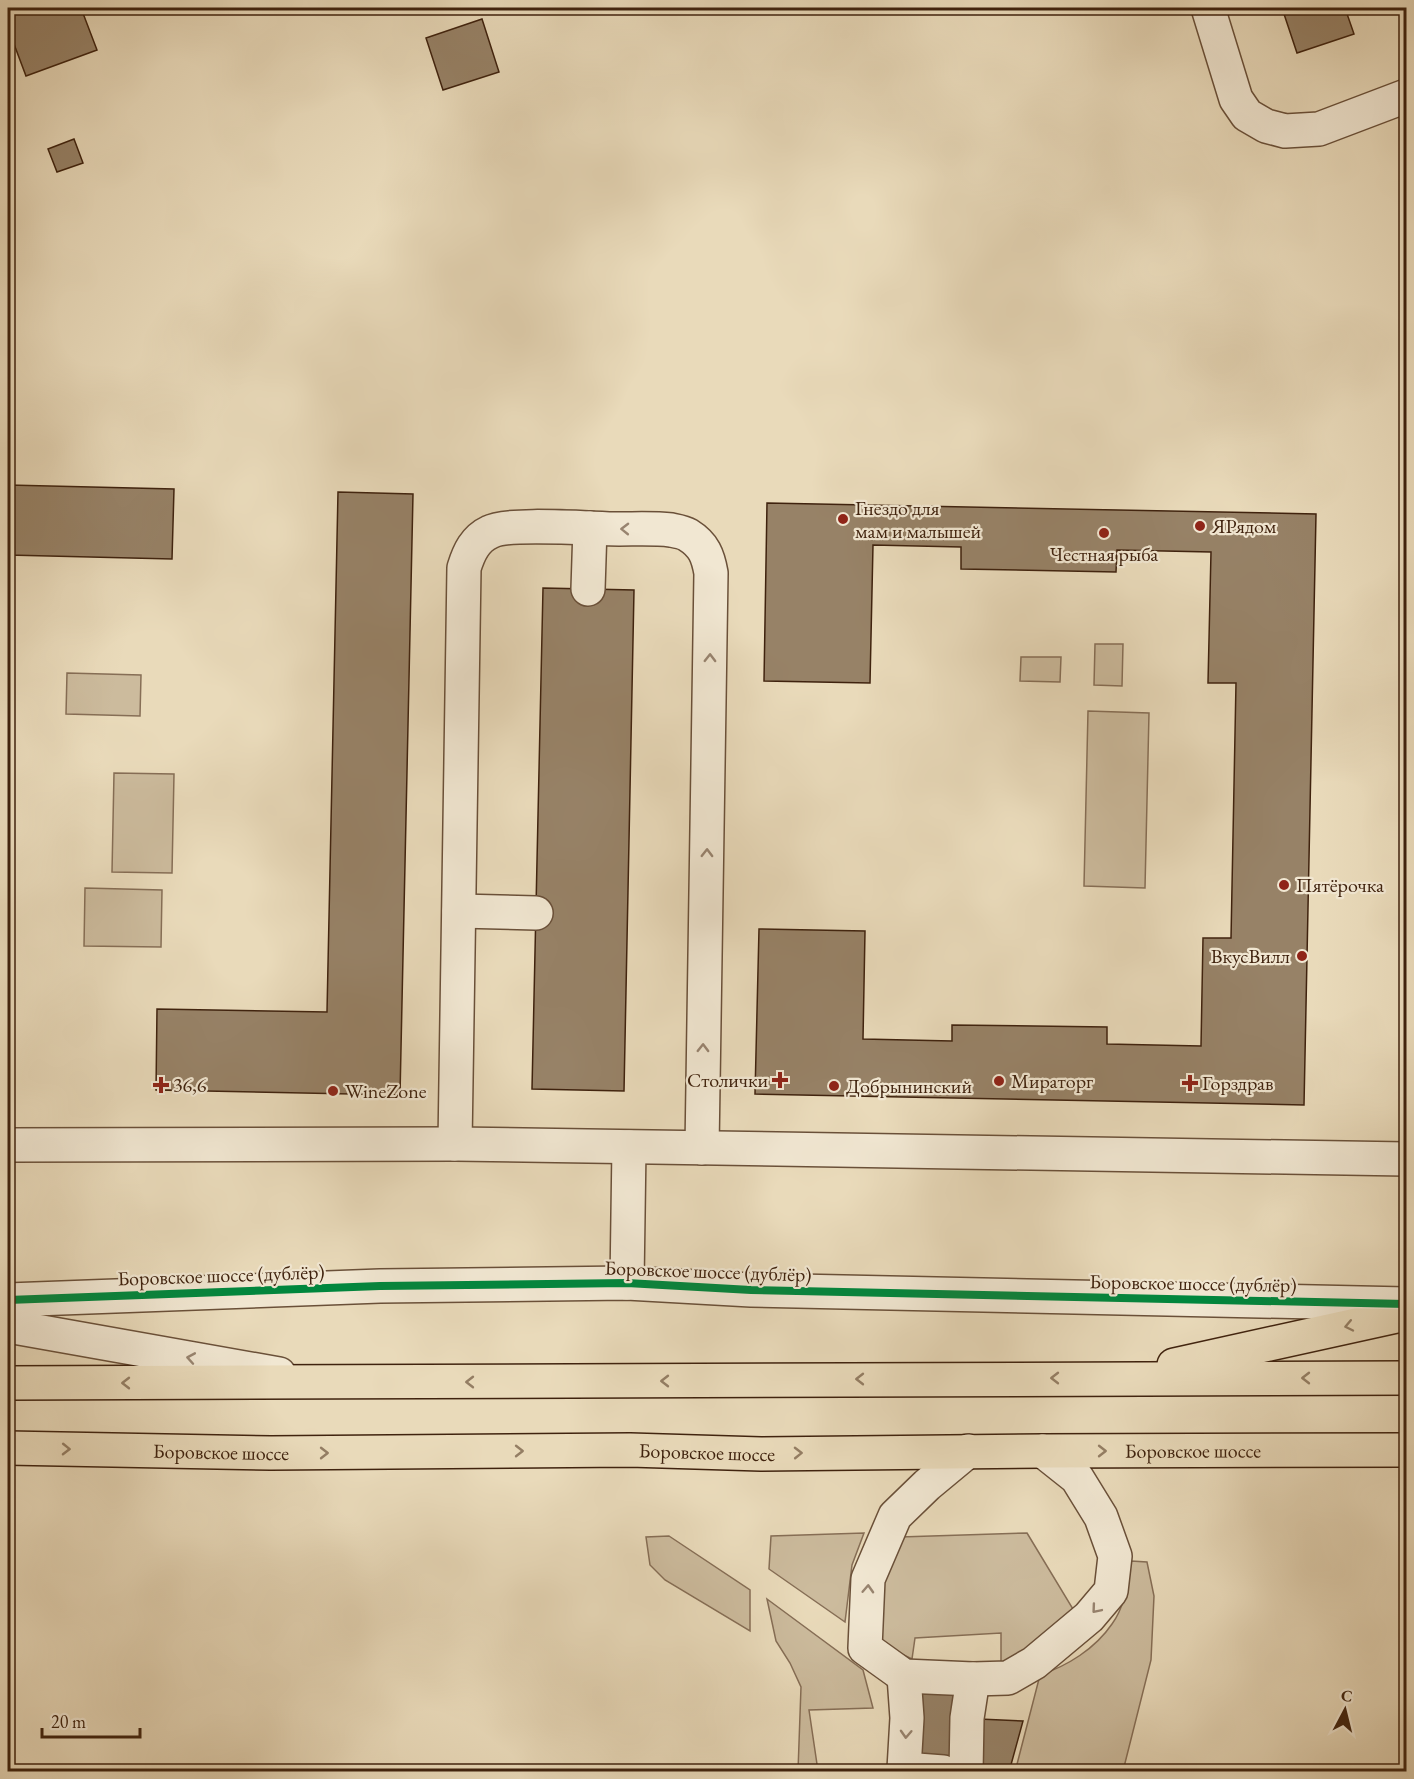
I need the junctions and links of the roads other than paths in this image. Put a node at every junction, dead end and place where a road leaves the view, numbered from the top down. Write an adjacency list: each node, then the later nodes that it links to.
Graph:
1 (1208, 8): 2 (street)
2 (1407, 96)
3 (590, 528): 4 (street); 5 (street); 10 (street, one-way to 3)
4 (588, 589)
5 (459, 911): 6 (street); 7 (street)
6 (536, 913)
7 (455, 1144): 8 (street); 9 (street)
8 (8, 1145)
9 (629, 1147): 10 (street); 12 (street)
10 (702, 1148): 11 (street)
11 (1407, 1159)
12 (627, 1283): 13 (street, Боровское шоссе (дублёр)); 14 (street, Боровское шоссе (дублёр))
13 (8, 1300)
14 (1407, 1304)
15 (1407, 1314): 17 (main road, one-way to 17)
16 (8, 1326): 20 (street, one-way to 16)
17 (1114, 1378): 18 (main road, one-way to 17); 20 (main road, one-way to 20)
18 (1407, 1378)
19 (8, 1383): 20 (main road, one-way to 19)
20 (331, 1383)
21 (8, 1448): 24 (main road, Боровское шоссе, one-way to 24)
22 (1290, 1450): 23 (main road, Боровское шоссе); 25 (main road, Боровское шоссе, one-way to 22); 26 (main road)
23 (1407, 1450)
24 (969, 1451): 25 (main road, Боровское шоссе); 27 (street, one-way to 24)
25 (1043, 1451): 28 (street, one-way to 28)
26 (1407, 1469)
27 (904, 1676): 28 (street); 29 (street, one-way to 29)
28 (973, 1679): 30 (street)
29 (943, 1772)
30 (966, 1772)

